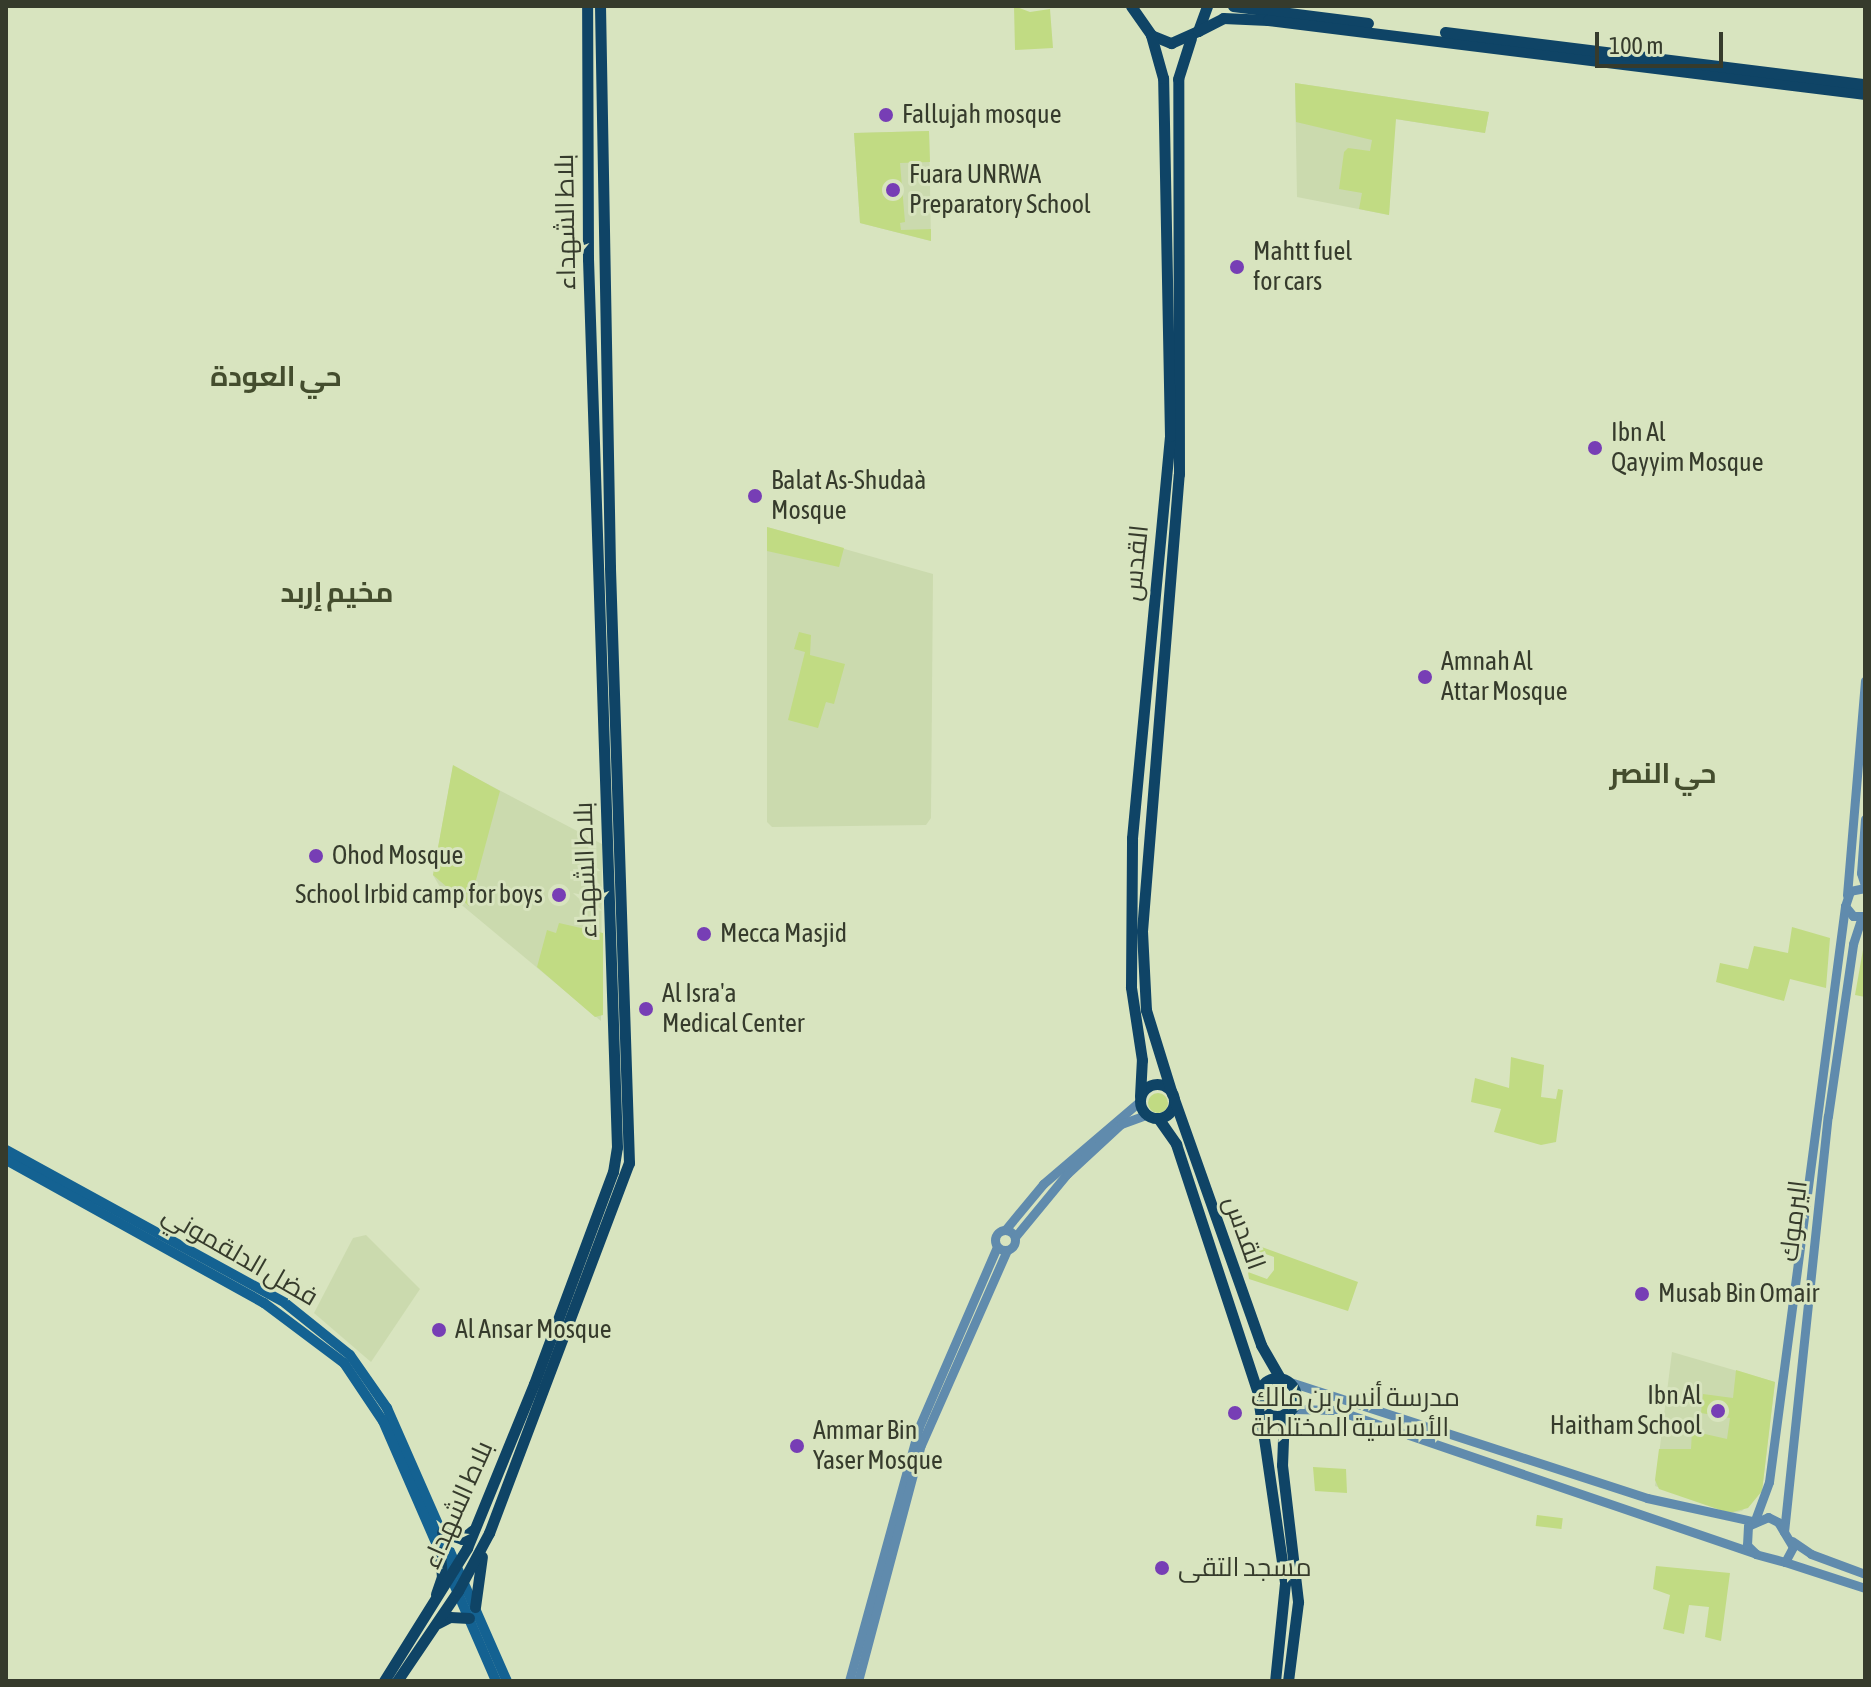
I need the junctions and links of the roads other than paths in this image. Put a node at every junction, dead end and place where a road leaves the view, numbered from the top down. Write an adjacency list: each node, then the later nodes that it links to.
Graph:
1 (587, 6): 27 (main road, بلاط الشهداء)
2 (600, 6): 29 (main road)
3 (1207, 6): 6 (main road, القدس)
4 (1233, 6): 8 (main road)
5 (1130, 8): 7 (main road)
6 (1194, 34): 7 (main road); 9 (main road); 15 (main road, القدس)
7 (1151, 35): 16 (main road, القدس)
8 (1865, 84)
9 (1865, 94)
10 (1865, 681): 13 (street)
11 (1865, 819): 12 (street)
12 (1865, 886): 13 (street)
13 (1846, 900): 14 (street); 26 (street)
14 (1864, 916): 30 (street, اليرموك)
15 (1173, 1097): 16 (main road); 17 (main road); 23 (main road, القدس)
16 (1140, 1099): 17 (main road); 20 (street)
17 (1152, 1116): 21 (street); 24 (main road, القدس)
18 (6, 1150): 28 (main road, فضل الدلقموني)
19 (6, 1160): 31 (main road, فضل الدلقموني)
20 (1005, 1230): 21 (street); 22 (street)
21 (1015, 1237): 22 (street)
22 (1002, 1248): 44 (street); 45 (street)
23 (1282, 1379): 24 (main road); 25 (main road); 26 (street)
24 (1259, 1399): 25 (main road); 46 (main road, القدس)
25 (1288, 1412): 32 (street); 47 (main road)
26 (1754, 1521): 30 (street); 32 (street)
27 (477, 1524): 28 (main road); 34 (main road, بلاط الشهداء)
28 (442, 1532): 34 (main road, فضل الدلقموني)
29 (489, 1533): 36 (main road); 38 (main road)
30 (1785, 1534): 33 (street); 35 (street)
31 (440, 1552): 34 (main road, فضل الدلقموني); 39 (main road)
32 (1756, 1554): 33 (street)
33 (1785, 1562): 37 (street)
34 (455, 1572): 36 (main road, فضل الدلقموني); 39 (main road, بلاط الشهداء)
35 (1865, 1574)
36 (461, 1586): 38 (main road, فضل الدلقموني); 39 (main road)
37 (1865, 1588)
38 (472, 1612): 39 (main road); 42 (main road); 43 (main road)
39 (429, 1623): 40 (main road, بلاط الشهداء); 41 (main road)
40 (384, 1681)
41 (397, 1681)
42 (496, 1681)
43 (507, 1681)
44 (849, 1681)
45 (858, 1681)
46 (1275, 1681)
47 (1288, 1681)

